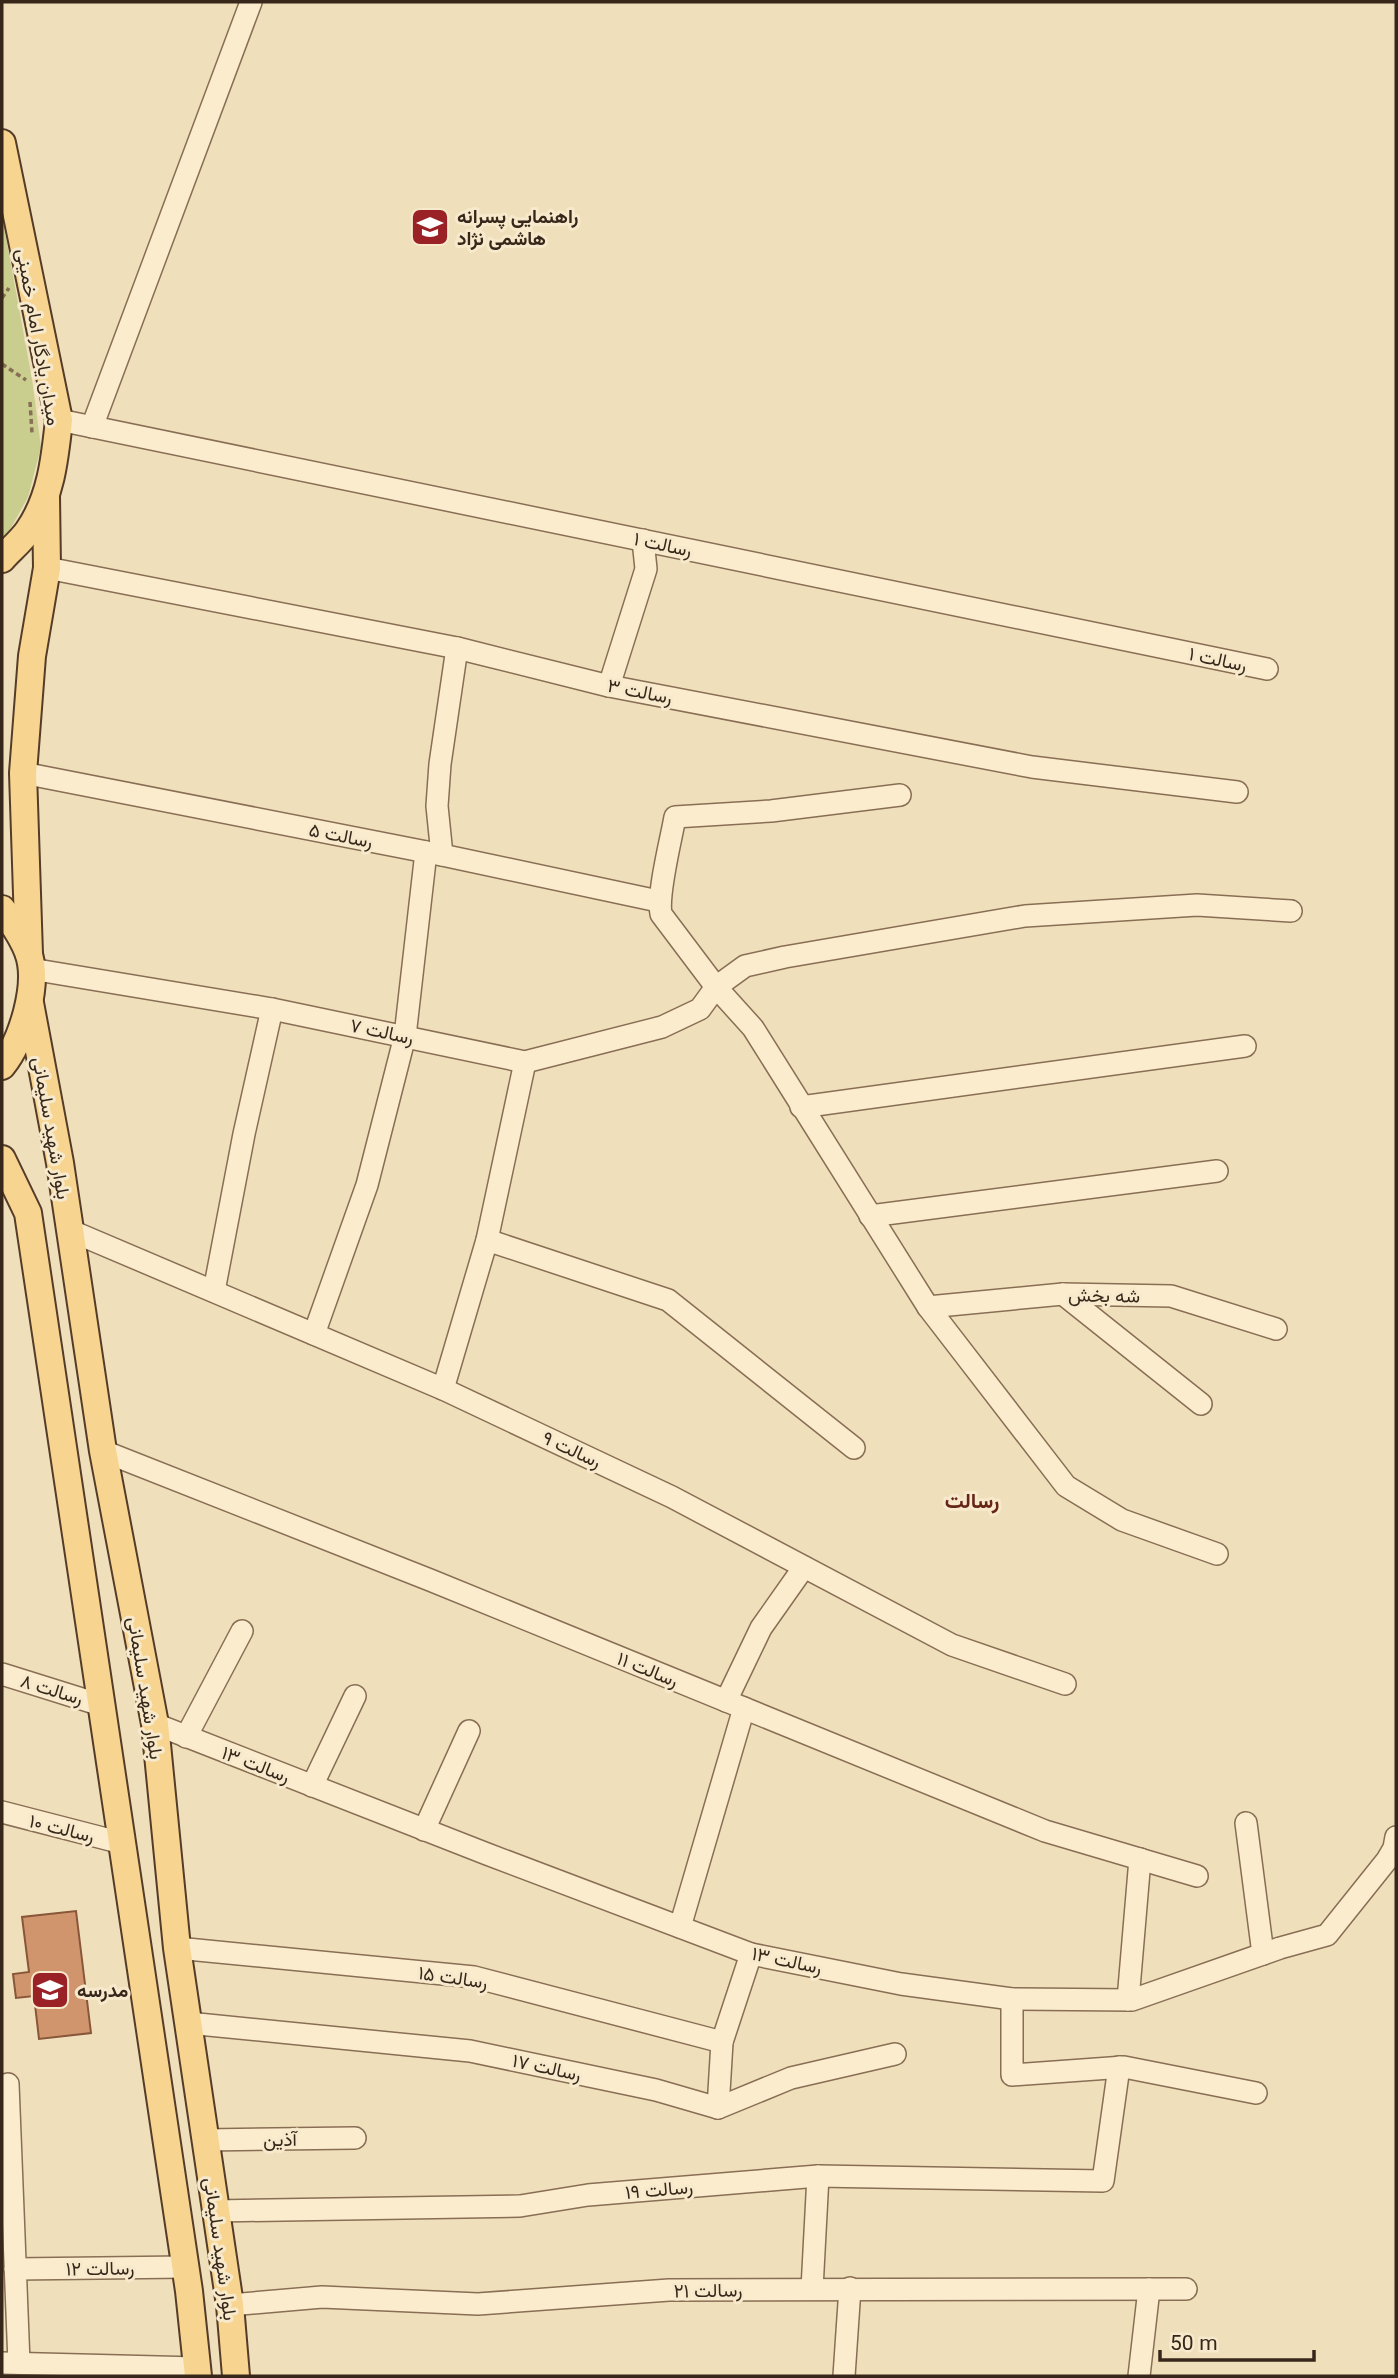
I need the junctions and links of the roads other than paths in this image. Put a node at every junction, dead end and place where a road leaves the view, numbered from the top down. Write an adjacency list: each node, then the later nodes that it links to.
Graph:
1 (251, 2): 4 (street)
2 (2, 143): 3 (main road, میدان یادگار امام خمینی)
3 (58, 420): 4 (street, رسالت ۱); 5 (main road, میدان یادگار امام خمینی)
4 (92, 427): 6 (street, رسالت ۱)
5 (46, 496): 7 (main road, میدان یادگار امام خمینی); 8 (main road)
6 (643, 540): 10 (street, رسالت ۱); 11 (street)
7 (2, 559)
8 (47, 568): 9 (street, رسالت ۳); 12 (main road)
9 (457, 648): 11 (street, رسالت ۳); 15 (street)
10 (1267, 669)
11 (609, 685): 13 (street, رسالت ۳)
12 (23, 773): 15 (street, رسالت ۵); 19 (main road)
13 (1237, 792)
14 (900, 795): 16 (street)
15 (434, 853): 16 (street, رسالت ۵); 23 (street)
16 (658, 901): 20 (street)
17 (2, 909): 19 (main road)
18 (1291, 911): 20 (street, رسالت ۷)
19 (30, 961): 21 (main road); 22 (street, رسالت ۷)
20 (716, 987): 25 (street, رسالت ۷); 27 (street)
21 (30, 1003): 26 (main road); 31 (main road, بلوار شهید سلیمانی)
22 (272, 1009): 23 (street, رسالت ۷); 33 (street)
23 (405, 1036): 25 (street, رسالت ۷); 37 (street)
24 (1245, 1046): 27 (street)
25 (525, 1062): 32 (street)
26 (2, 1066)
27 (801, 1107): 30 (street)
28 (2, 1159): 49 (main road, بلوار شهید سلیمانی)
29 (1217, 1171): 30 (street)
30 (870, 1216): 35 (street)
31 (69, 1230): 33 (street, رسالت ۹); 41 (main road, بلوار شهید سلیمانی)
32 (487, 1240): 38 (street); 40 (street)
33 (214, 1291): 37 (street, رسالت ۹)
34 (1063, 1294): 35 (street, شه بخش); 36 (street, شه بخش); 39 (street)
35 (928, 1307): 42 (street)
36 (1276, 1329)
37 (314, 1334): 38 (street, رسالت ۹)
38 (443, 1389): 43 (street, رسالت ۹)
39 (1201, 1404)
40 (854, 1448)
41 (103, 1451): 48 (street, رسالت ۱۱); 50 (main road, بلوار شهید سلیمانی)
42 (1217, 1554)
43 (804, 1567): 46 (street, رسالت ۹); 48 (street)
44 (242, 1631): 52 (street)
45 (2, 1674): 49 (street, رسالت ۸)
46 (1066, 1684)
47 (355, 1696): 53 (street)
48 (735, 1704): 59 (street, رسالت ۱۱); 61 (street)
49 (101, 1705): 58 (main road, بلوار شهید سلیمانی)
50 (155, 1724): 52 (street, رسالت ۱۳); 62 (main road, بلوار شهید سلیمانی)
51 (468, 1731): 56 (street)
52 (186, 1737): 53 (street, رسالت ۱۳)
53 (312, 1786): 56 (street, رسالت ۱۳)
54 (2, 1812): 58 (street, رسالت ۱۰)
55 (1246, 1823): 64 (street)
56 (424, 1830): 61 (street, رسالت ۱۳)
57 (1396, 1837): 64 (street, رسالت ۱۳)
58 (122, 1843): 79 (main road, بلوار شهید سلیمانی)
59 (1140, 1859): 60 (street, رسالت ۱۱); 66 (street)
60 (1197, 1876)
61 (680, 1927): 63 (street, رسالت ۱۳)
62 (177, 1948): 67 (main road, بلوار شهید سلیمانی); 68 (street, رسالت ۱۵)
63 (751, 1954): 65 (street, رسالت ۱۳); 68 (street)
64 (1263, 1954): 66 (street, رسالت ۱۳)
65 (1012, 1999): 66 (street, رسالت ۱۳); 70 (street)
66 (1128, 2000)
67 (188, 2023): 73 (street, رسالت ۱۷); 75 (main road, بلوار شهید سلیمانی)
68 (722, 2042): 73 (street)
69 (895, 2054): 73 (street)
70 (1118, 2067): 72 (street); 76 (street, رسالت ۱۹)
71 (8, 2084): 78 (street)
72 (1256, 2093)
73 (718, 2108)
74 (355, 2138): 75 (street, آذین)
75 (205, 2140): 77 (main road, بلوار شهید سلیمانی)
76 (818, 2176): 77 (street, رسالت ۱۹); 82 (street)
77 (216, 2211): 85 (main road, بلوار شهید سلیمانی)
78 (8, 2221): 80 (street)
79 (185, 2267): 80 (street, رسالت ۱۲); 87 (main road, بلوار شهید سلیمانی)
80 (15, 2269): 86 (street)
81 (850, 2288): 82 (street, رسالت ۲۱); 83 (street, رسالت ۲۱); 89 (street)
82 (812, 2289): 85 (street, رسالت ۲۱)
83 (1149, 2289): 84 (street, رسالت ۲۱); 90 (street)
84 (1186, 2289)
85 (230, 2305): 88 (main road, بلوار شهید سلیمانی)
86 (10, 2363): 87 (street)
87 (198, 2372)
88 (236, 2376)
89 (845, 2376)
90 (1139, 2376)

